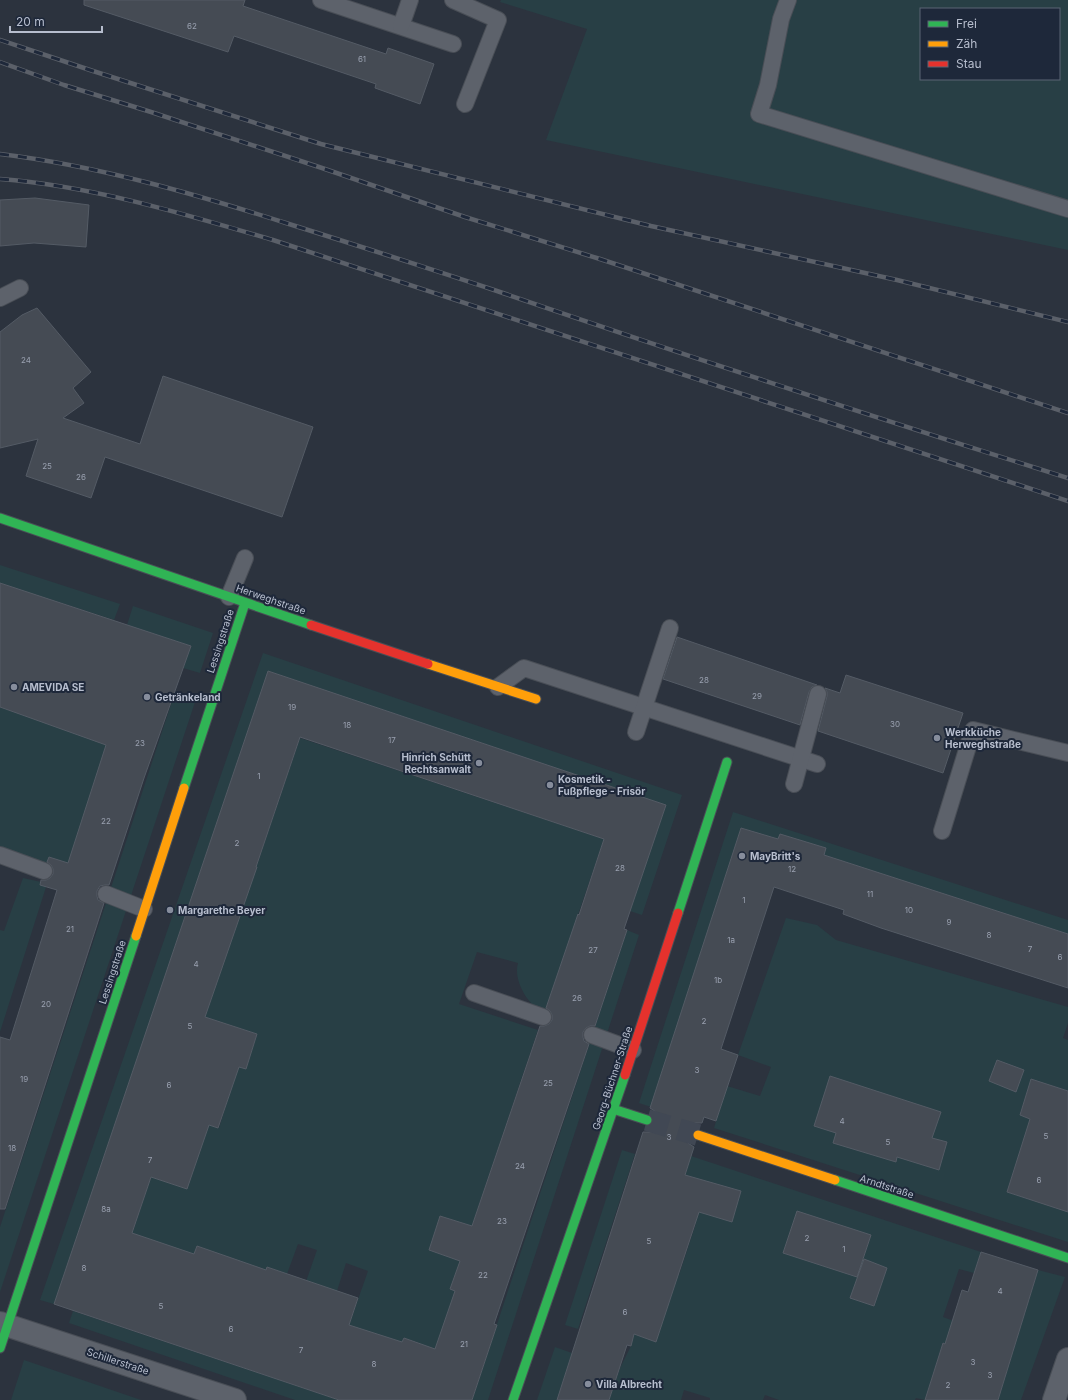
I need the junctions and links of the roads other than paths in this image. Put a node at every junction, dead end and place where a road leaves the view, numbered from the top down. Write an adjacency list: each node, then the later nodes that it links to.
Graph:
1 (321, 0): 5 (lane)
2 (410, 0): 5 (lane)
3 (453, 0): 7 (lane)
4 (788, 0): 8 (lane)
5 (401, 26): 6 (lane)
6 (453, 44)
7 (465, 104)
8 (1068, 209)
9 (20, 288): 10 (lane)
10 (0, 298)
11 (0, 518): 13 (street, Herweghstraße)
12 (245, 558): 13 (lane)
13 (229, 597): 14 (street, Herweghstraße)
14 (245, 603): 16 (street, Herweghstraße); 30 (street, Lessingstraße)
15 (670, 628): 19 (lane)
16 (498, 687): 18 (street, Herweghstraße); 19 (lane)
17 (818, 694): 22 (lane)
18 (536, 699)
19 (644, 706): 20 (lane); 22 (lane)
20 (636, 732)
21 (1068, 754): 26 (lane)
22 (800, 759): 24 (lane); 25 (lane)
23 (728, 762): 34 (street, Georg-Büchner-Straße)
24 (817, 764)
25 (794, 784)
26 (942, 831)
27 (0, 855): 28 (lane)
28 (44, 871)
29 (106, 894): 30 (lane)
30 (144, 908): 39 (street, Lessingstraße)
31 (474, 993): 32 (lane)
32 (542, 1018)
33 (592, 1035): 34 (lane)
34 (633, 1050): 35 (street, Georg-Büchner-Straße)
35 (614, 1109): 36 (street); 43 (street, Georg-Büchner-Straße)
36 (646, 1120)
37 (698, 1135): 38 (street, Arndtstraße)
38 (1068, 1258)
39 (4, 1324): 40 (street, Lessingstraße); 42 (street, Schillerstraße)
40 (0, 1348)
41 (1068, 1359): 44 (street)
42 (235, 1400)
43 (513, 1400)
44 (1054, 1400)

